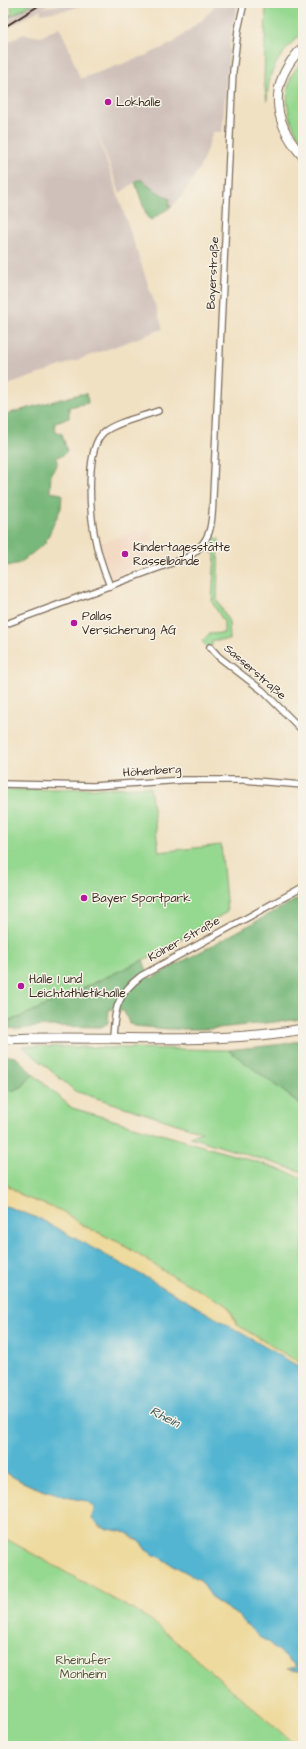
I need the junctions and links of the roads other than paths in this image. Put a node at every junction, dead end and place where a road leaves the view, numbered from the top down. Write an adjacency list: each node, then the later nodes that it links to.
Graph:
1 (244, 3): 5 (street, Bayerstraße)
2 (303, 47): 3 (main road)
3 (303, 157)
4 (158, 411): 5 (street)
5 (110, 586): 6 (street)
6 (3, 625)
7 (210, 647): 8 (street, Sasserstraße)
8 (303, 732)
9 (3, 784): 10 (street, Höhenberg)
10 (303, 785)
11 (303, 887): 14 (street, Kölner Straße)
12 (303, 1029): 14 (main road)
13 (3, 1039): 14 (main road)
14 (113, 1039)

